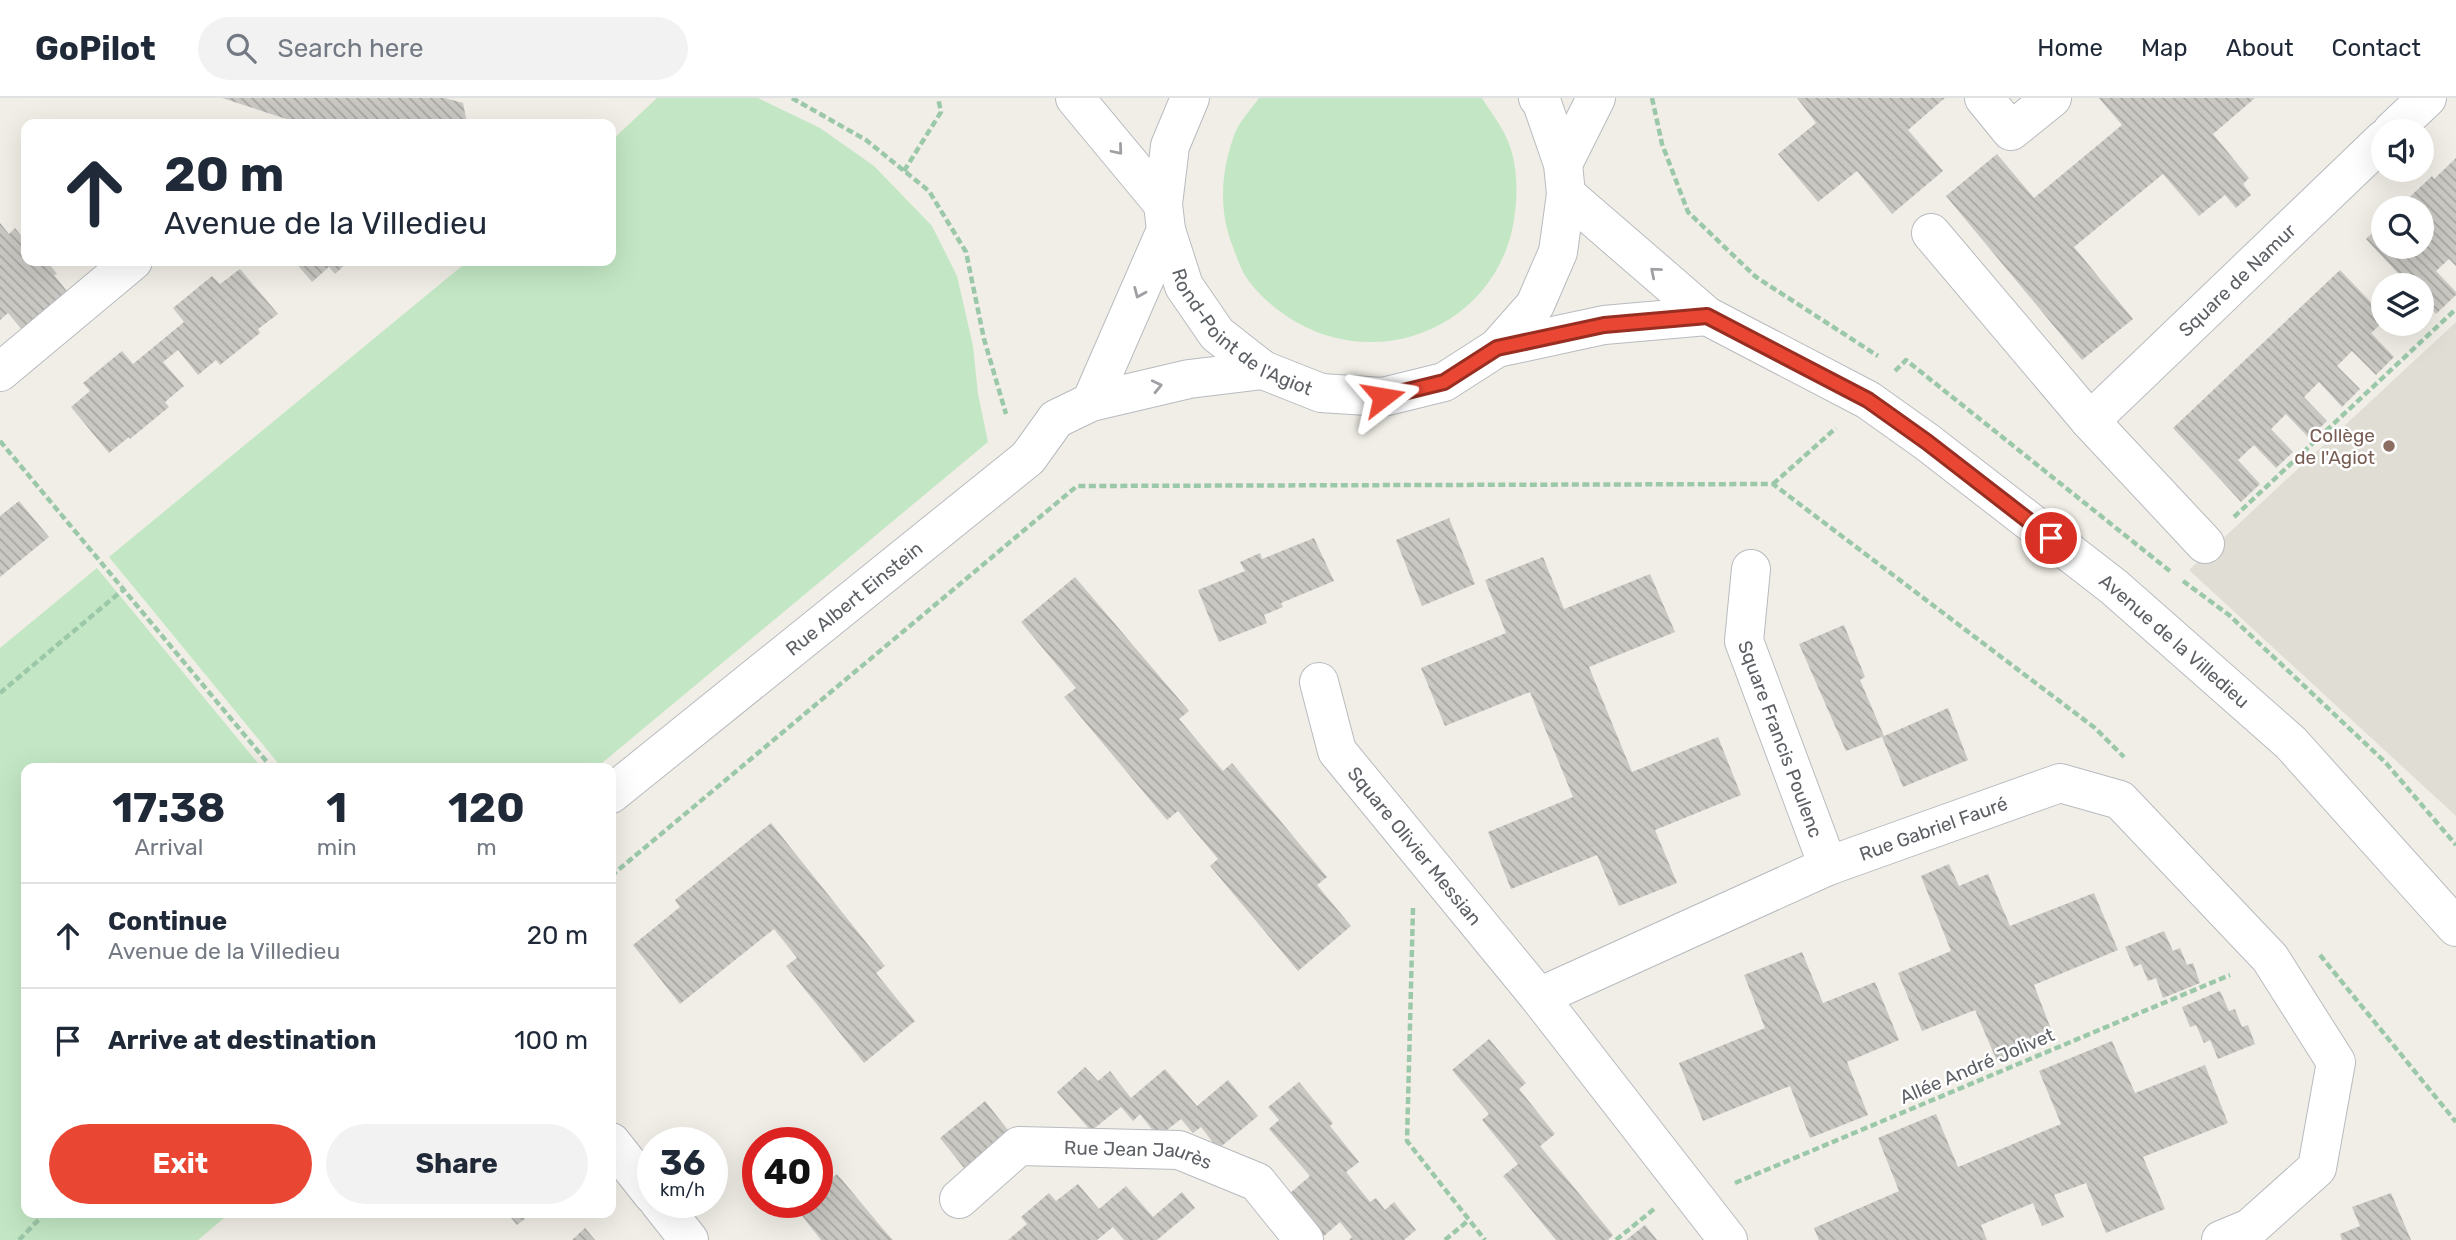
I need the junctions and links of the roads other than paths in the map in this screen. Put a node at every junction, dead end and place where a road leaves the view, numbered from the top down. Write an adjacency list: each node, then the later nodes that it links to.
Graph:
1 (1075, 98): 11 (street, one-way to 11)
2 (1190, 98): 11 (street, Rond-Point de l'Agiot)
3 (1538, 98): 10 (street, Rond-Point de l'Agiot)
4 (1596, 98): 10 (street)
5 (1984, 98): 6 (street)
6 (2052, 98)
7 (2427, 98): 8 (street)
8 (2405, 119)
9 (2371, 151): 19 (street, Square de Namur)
10 (1564, 179): 14 (street, Avenue de la Villedieu, one-way to 10); 15 (street, Rond-Point de l'Agiot)
11 (1165, 217): 16 (street, Rond-Point de l'Agiot); 18 (street, one-way to 18)
12 (1931, 233): 19 (street)
13 (127, 266): 17 (street)
14 (1707, 316): 15 (street); 25 (street, Avenue de la Villedieu)
15 (1497, 348): 16 (street, Rond-Point de l'Agiot)
16 (1263, 370): 18 (street, Rue Albert Einstein, one-way to 16)
17 (0, 372)
18 (1091, 402): 23 (street, Rue Albert Einstein)
19 (2090, 421): 20 (street)
20 (2205, 544)
21 (1751, 569): 24 (street, Square Francis Poulenc)
22 (1320, 682): 26 (street, Square Olivier Messian)
23 (616, 790)
24 (1828, 866): 26 (street, Rue Gabriel Fauré); 31 (street, Rue Gabriel Fauré)
25 (2456, 927)
26 (1539, 997): 34 (street)
27 (616, 1148): 28 (street)
28 (637, 1175)
29 (960, 1199): 33 (street, Rue Jean Jaurès)
30 (672, 1218): 32 (street)
31 (2242, 1236)
32 (689, 1240)
33 (1304, 1240)
34 (1728, 1240)

